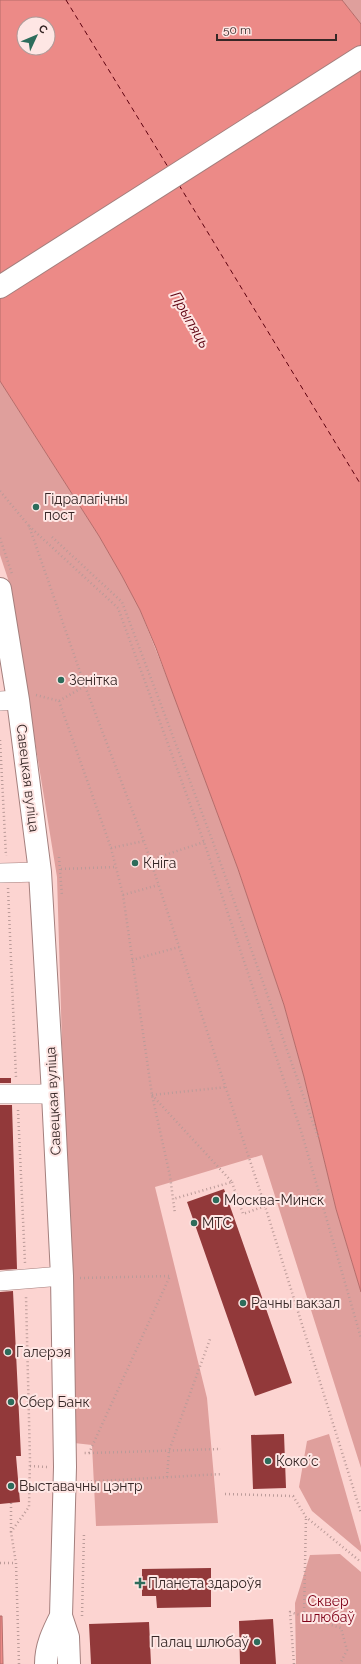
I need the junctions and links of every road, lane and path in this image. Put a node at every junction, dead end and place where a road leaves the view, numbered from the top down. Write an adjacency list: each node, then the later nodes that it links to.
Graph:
1 (361, 57): 2 (main road)
2 (0, 287)
3 (0, 491): 4 (path)
4 (29, 526): 7 (path); 12 (path)
5 (52, 537): 26 (path)
6 (0, 589): 8 (main road, Савецкая вуліца)
7 (85, 686): 9 (path); 11 (path)
8 (17, 699): 9 (path); 16 (main road, Савецкая вуліца)
9 (59, 701): 13 (path)
10 (0, 740): 17 (path)
11 (144, 841): 13 (path); 14 (path)
12 (204, 842): 14 (path); 34 (path)
13 (111, 848): 15 (path)
14 (150, 860): 18 (path)
15 (116, 867): 16 (path); 19 (path)
16 (50, 870): 17 (lane); 24 (main road, Савецкая вуліца)
17 (4, 873): 23 (path)
18 (158, 885): 19 (path); 20 (path)
19 (123, 895): 21 (path)
20 (179, 947): 21 (path); 22 (path)
21 (132, 960): 25 (path)
22 (227, 1087): 25 (path); 29 (path)
23 (8, 1093): 24 (lane); 32 (path)
24 (53, 1094): 31 (main road, Савецкая вуліца)
25 (152, 1095): 27 (path); 28 (path)
26 (318, 1137)
27 (232, 1182): 28 (path); 29 (path)
28 (172, 1199): 30 (path)
29 (265, 1206): 45 (path)
30 (175, 1214)
31 (70, 1277): 32 (lane); 38 (path); 51 (main road, Савецкая вуліца)
32 (25, 1279): 33 (lane); 47 (path)
33 (0, 1281)
34 (361, 1338)
35 (210, 1339): 37 (path)
36 (221, 1449): 37 (path)
37 (169, 1451): 38 (path); 41 (path)
38 (89, 1453): 39 (path)
39 (82, 1454)
40 (222, 1474): 41 (path)
41 (167, 1477): 42 (path)
42 (82, 1482)
43 (225, 1494): 46 (path)
44 (11, 1503): 47 (path)
45 (361, 1513)
46 (306, 1517): 48 (path); 52 (path)
47 (11, 1532): 50 (path)
48 (361, 1562)
49 (0, 1563): 50 (path)
50 (16, 1563): 53 (path)
51 (61, 1616): 54 (main road, Савецкая вуліца); 55 (main road, Савецкая вуліца)
52 (304, 1616): 56 (path); 57 (path)
53 (19, 1664)
54 (46, 1664)
55 (69, 1664)
56 (294, 1664)
57 (340, 1664)

